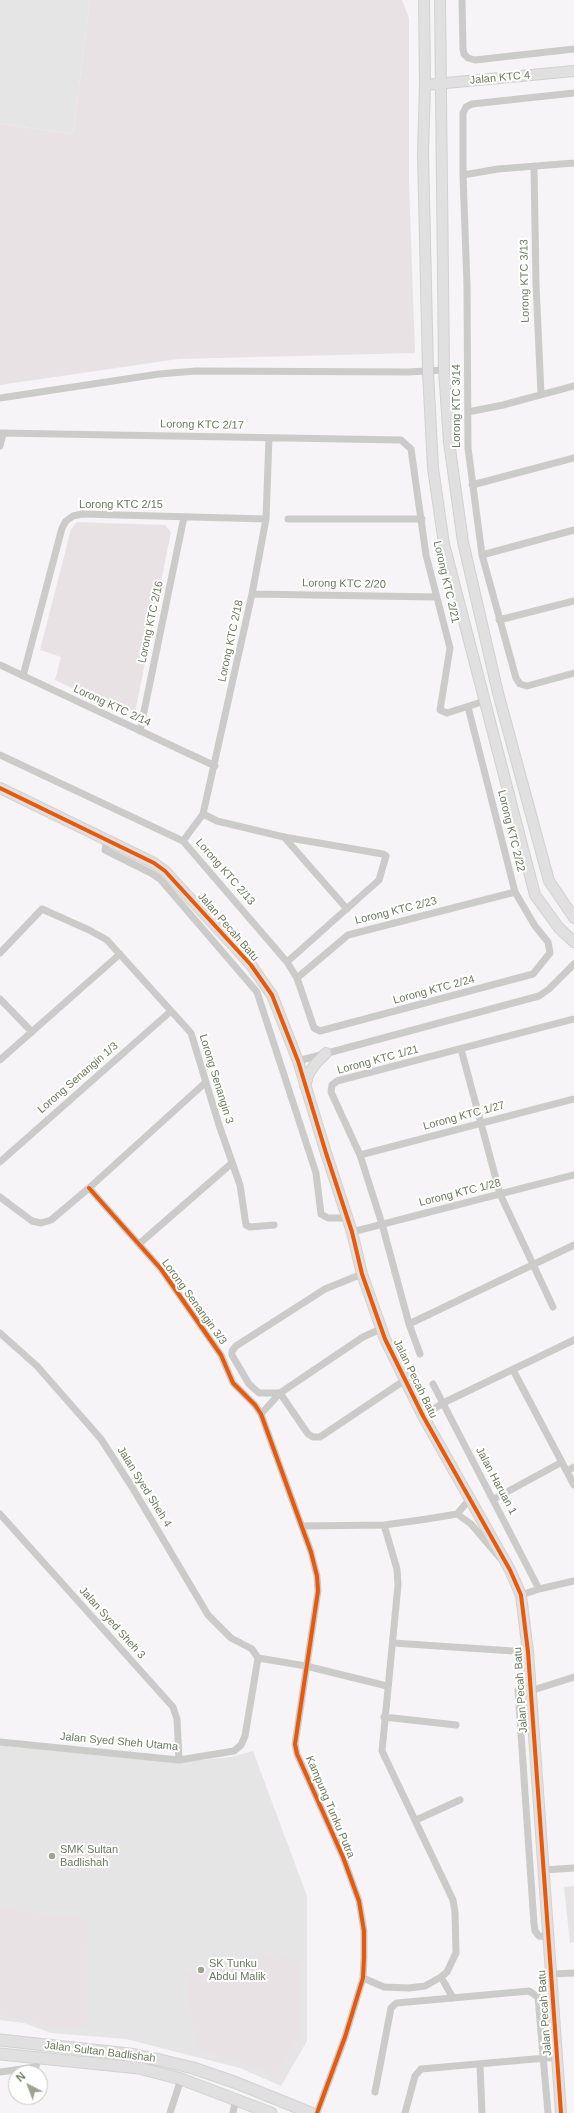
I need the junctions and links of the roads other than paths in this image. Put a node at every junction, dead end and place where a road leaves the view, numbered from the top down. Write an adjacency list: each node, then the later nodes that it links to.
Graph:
1 (424, 0): 7 (street)
2 (440, 0): 6 (street)
3 (462, 0): 4 (street)
4 (574, 49)
5 (574, 71): 6 (street, Jalan KTC 4)
6 (442, 83): 7 (street, Jalan KTC 4); 12 (street)
7 (426, 85): 13 (street)
8 (574, 93): 11 (street, Lorong KTC 3/14)
9 (574, 163): 10 (street)
10 (534, 166): 11 (street); 15 (street, Lorong KTC 3/13)
11 (463, 175): 17 (street, Lorong KTC 3/14)
12 (444, 370): 13 (street); 49 (street)
13 (428, 372): 16 (street); 37 (street)
14 (574, 386): 15 (street)
15 (542, 394): 17 (street)
16 (0, 398)
17 (468, 412): 23 (street, Lorong KTC 3/14)
18 (2, 434): 19 (street, Lorong KTC 2/17); 21 (street)
19 (270, 438): 20 (street, Lorong KTC 2/17); 25 (street, Lorong KTC 2/18)
20 (401, 440): 27 (street, Lorong KTC 2/21)
21 (0, 446)
22 (574, 458): 23 (street)
23 (472, 485): 29 (street, Lorong KTC 3/14)
24 (184, 517): 25 (street, Lorong KTC 2/15); 36 (street, Lorong KTC 2/15); 39 (street, Lorong KTC 2/16)
25 (266, 519): 30 (street, Lorong KTC 2/18)
26 (288, 519): 27 (street)
27 (422, 519): 31 (street, Lorong KTC 2/21)
28 (574, 530): 29 (street)
29 (482, 555): 33 (street, Lorong KTC 3/14)
30 (252, 594): 31 (street, Lorong KTC 2/20); 41 (street, Lorong KTC 2/18)
31 (436, 597): 38 (street, Lorong KTC 2/21)
32 (574, 601): 33 (street)
33 (499, 620): 35 (street, Lorong KTC 3/14)
34 (0, 665): 36 (street, Lorong KTC 2/14)
35 (574, 673)
36 (23, 676): 39 (street, Lorong KTC 2/14)
37 (485, 702): 38 (street); 50 (street)
38 (468, 707): 47 (street, Lorong KTC 2/22)
39 (140, 731): 41 (street, Lorong KTC 2/14)
40 (0, 755): 46 (street, Lorong KTC 2/13)
41 (215, 766): 43 (street, Lorong KTC 2/18)
42 (0, 788): 45 (street, Jalan Pecah Batu)
43 (203, 814): 44 (street); 46 (street, Lorong KTC 2/18)
44 (284, 837): 48 (street); 48 (street)
45 (107, 841): 65 (street, Jalan Pecah Batu); 77 (street)
46 (183, 841): 54 (street, Lorong KTC 2/13)
47 (515, 892): 52 (street, Lorong KTC 2/22); 56 (street, Lorong KTC 2/23)
48 (347, 909): 54 (street)
49 (574, 918)
50 (574, 942)
51 (0, 953): 53 (street, Lorong Senangin 3)
52 (550, 953): 60 (street, Lorong KTC 2/24)
53 (120, 954): 58 (street, Lorong Senangin 3); 61 (street)
54 (287, 962): 56 (street, Lorong KTC 2/13)
55 (574, 964): 63 (street)
56 (296, 978): 60 (street, Lorong KTC 2/13)
57 (0, 999): 61 (street)
58 (171, 1011): 66 (street, Lorong Senangin 3); 71 (street, Lorong Senangin 1/3)
59 (574, 1019): 62 (street, Lorong KTC 1/21)
60 (314, 1028)
61 (32, 1032): 64 (street)
62 (461, 1049): 69 (street); 70 (street, Lorong KTC 1/21)
63 (326, 1053): 65 (street); 67 (street)
64 (0, 1060)
65 (298, 1061): 67 (street, Jalan Pecah Batu)
66 (206, 1082): 72 (street, Lorong Senangin 3); 74 (street)
67 (305, 1086): 77 (street, Jalan Pecah Batu)
68 (574, 1099): 69 (street, Lorong KTC 1/27)
69 (481, 1123): 70 (street, Lorong KTC 1/27); 75 (street)
70 (360, 1155): 78 (street, Lorong KTC 1/21)
71 (0, 1162)
72 (232, 1163): 79 (street, Lorong Senangin 3); 81 (street)
73 (574, 1175): 75 (street, Lorong KTC 1/28)
74 (89, 1188): 76 (street); 81 (street, Lorong Senangin 3/3)
75 (500, 1194): 78 (street, Lorong KTC 1/28); 83 (street)
76 (0, 1197)
77 (348, 1218): 80 (street, Jalan Pecah Batu)
78 (382, 1224): 80 (street, Lorong KTC 1/28); 86 (street, Lorong KTC 1/21)
79 (274, 1225)
80 (352, 1232): 84 (street, Jalan Pecah Batu)
81 (139, 1244): 96 (street, Lorong Senangin 3/3)
82 (574, 1245): 83 (street)
83 (533, 1265): 85 (street); 86 (street)
84 (362, 1274): 87 (street, Jalan Pecah Batu); 94 (street)
85 (553, 1307)
86 (409, 1324): 90 (street, Lorong KTC 1/21)
87 (381, 1329): 92 (street, Jalan Pecah Batu); 94 (street)
88 (0, 1333): 114 (street, Jalan Syed Sheh 4)
89 (574, 1340): 91 (street)
90 (420, 1354)
91 (513, 1370): 95 (street); 98 (street)
92 (404, 1380): 94 (street, Jalan Pecah Batu); 97 (street, Jalan Pecah Batu)
93 (433, 1384): 95 (street, Jalan Haruan 1)
94 (280, 1393): 96 (street)
95 (443, 1403): 97 (street); 102 (street, Jalan Haruan 1)
96 (261, 1414): 107 (street, Lorong Senangin 3/3)
97 (423, 1416): 103 (street, Jalan Pecah Batu)
98 (562, 1462): 100 (street); 102 (street)
99 (574, 1467): 100 (street)
100 (567, 1471): 101 (street)
101 (574, 1485)
102 (494, 1499): 110 (street, Jalan Haruan 1)
103 (469, 1500): 105 (street); 108 (street, Jalan Pecah Batu)
104 (0, 1514): 122 (street, Jalan Syed Sheh 3)
105 (457, 1514): 106 (street); 108 (street)
106 (384, 1525): 107 (street); 112 (street)
107 (302, 1526): 115 (street, Kampung Tunku Putra)
108 (510, 1570): 111 (street, Jalan Pecah Batu)
109 (574, 1581): 110 (street)
110 (539, 1589): 111 (street)
111 (522, 1595): 113 (street, Jalan Pecah Batu)
112 (393, 1643): 113 (street); 117 (street)
113 (528, 1652): 118 (street, Jalan Pecah Batu)
114 (258, 1658): 115 (street); 122 (street, Jalan Syed Sheh Utama)
115 (306, 1666): 117 (street); 130 (street, Kampung Tunku Putra)
116 (574, 1677): 118 (street)
117 (387, 1686): 119 (street)
118 (530, 1686): 126 (street, Jalan Pecah Batu); 127 (street)
119 (384, 1717): 120 (street); 124 (street)
120 (456, 1725)
121 (0, 1742): 122 (street, Jalan Syed Sheh Utama)
122 (179, 1760)
123 (460, 1800): 124 (street)
124 (416, 1820): 131 (street)
125 (574, 1868): 126 (street)
126 (543, 1870): 127 (street, Jalan Pecah Batu)
127 (549, 1937): 129 (street, Jalan Pecah Batu)
128 (574, 1973): 129 (street)
129 (552, 1974): 135 (street, Jalan Pecah Batu)
130 (363, 1978): 131 (street); 147 (street, Kampung Tunku Putra)
131 (441, 1978): 132 (street)
132 (453, 1998): 136 (street); 141 (street)
133 (0, 2040): 146 (main road, Jalan Sultan Badlishah)
134 (0, 2054): 137 (main road, Jalan Sultan Badlishah)
135 (557, 2057): 136 (street); 151 (street, Jalan Pecah Batu)
136 (544, 2058): 138 (street); 150 (street)
137 (38, 2059): 139 (street); 140 (main road, Jalan Sultan Badlishah)
138 (480, 2065): 148 (street); 149 (street)
139 (0, 2072)
140 (181, 2079): 142 (main road, Jalan Sultan Badlishah); 143 (street)
141 (375, 2092)
142 (236, 2098): 144 (street); 145 (main road, Jalan Sultan Badlishah)
143 (170, 2113)
144 (233, 2113)
145 (271, 2113)
146 (311, 2113)
147 (317, 2113)
148 (405, 2113)
149 (482, 2113)
150 (548, 2113)
151 (561, 2113)

